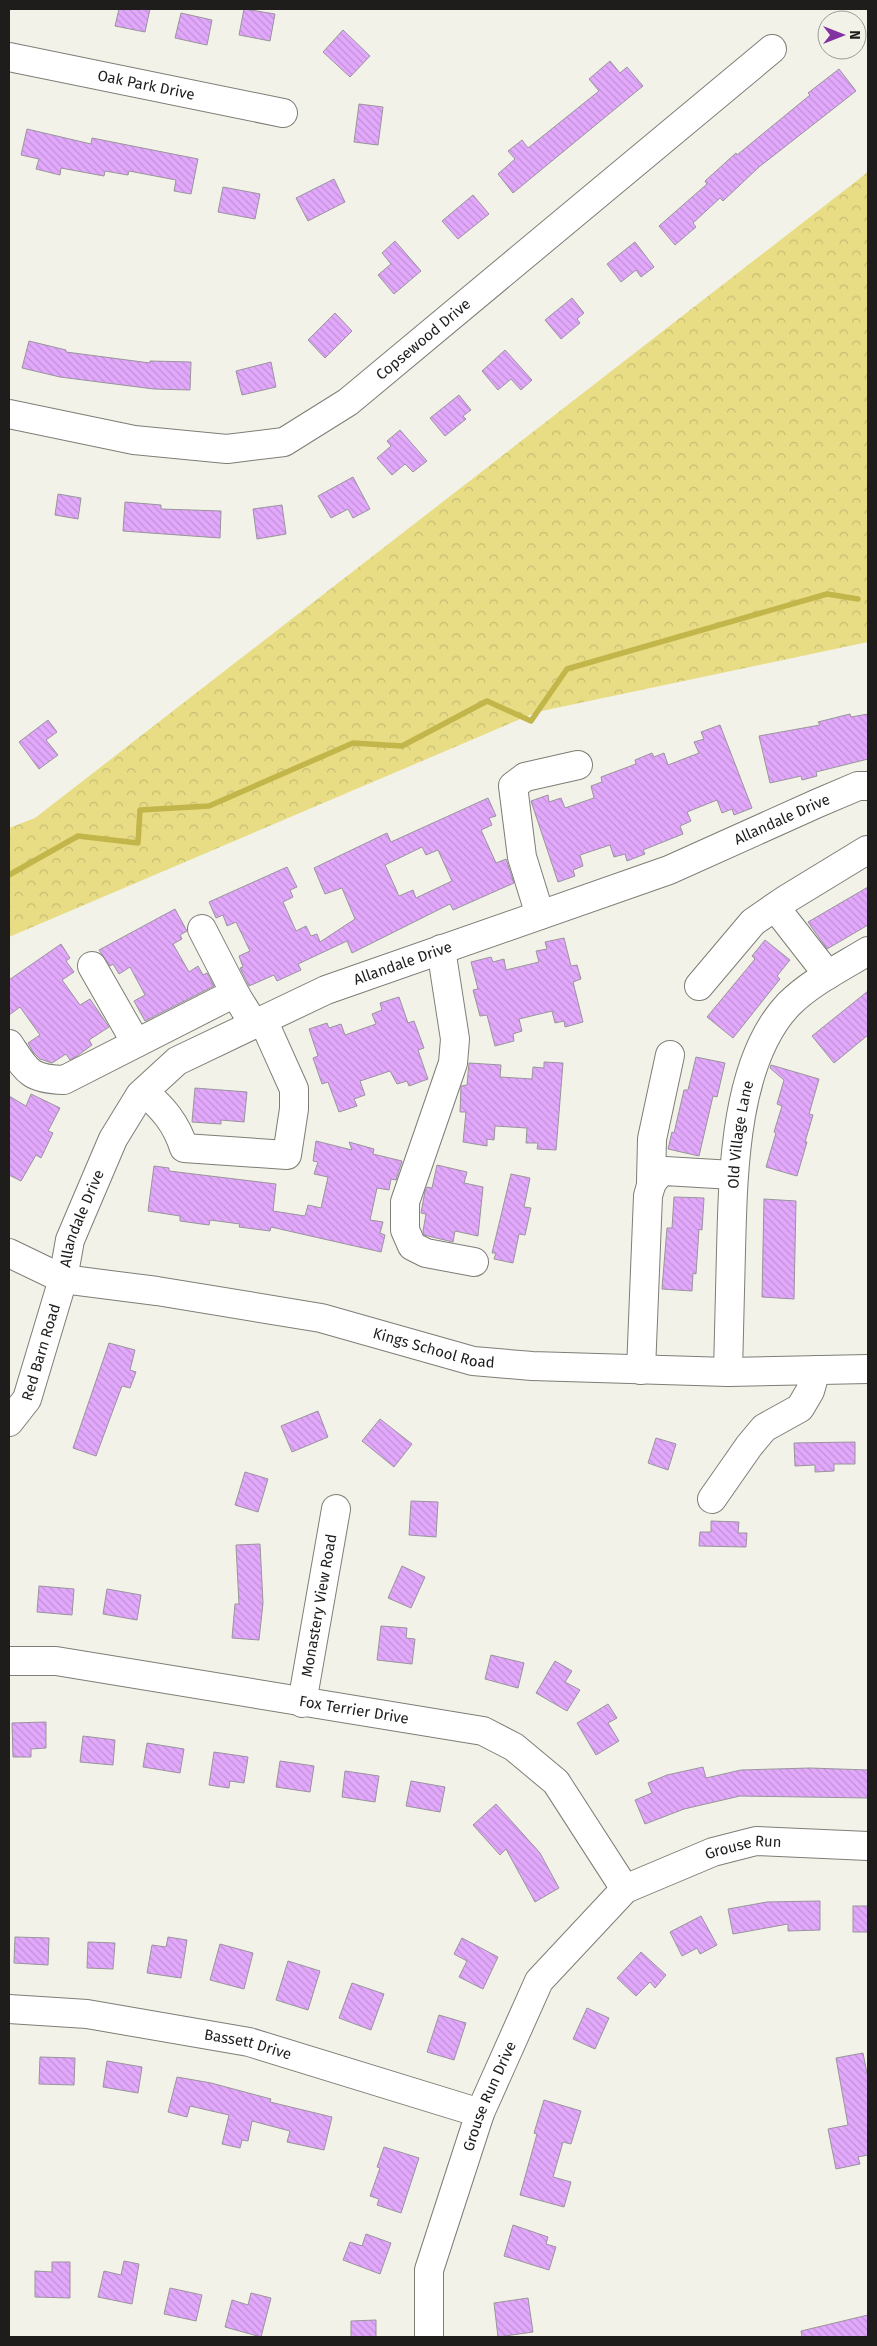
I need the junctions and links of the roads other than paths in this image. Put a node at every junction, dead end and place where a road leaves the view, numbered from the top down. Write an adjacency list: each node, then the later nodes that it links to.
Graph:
1 (772, 49): 4 (street, Copsewood Drive)
2 (9, 57): 3 (street, Oak Park Drive)
3 (283, 113)
4 (9, 414)
5 (578, 766): 9 (street)
6 (868, 786): 9 (street, Allandale Drive)
7 (867, 850): 8 (street)
8 (775, 907): 14 (street); 15 (street)
9 (540, 914): 11 (street, Allandale Drive)
10 (202, 929): 16 (street)
11 (441, 949): 17 (street, Allandale Drive); 25 (street)
12 (868, 951): 14 (street, Old Village Lane)
13 (92, 966): 18 (street)
14 (828, 975): 22 (street, Old Village Lane)
15 (699, 986)
16 (237, 997): 17 (street); 18 (street)
17 (258, 1022): 21 (street, Allandale Drive); 21 (street)
18 (136, 1042): 19 (street)
19 (9, 1044)
20 (670, 1055): 23 (street)
21 (144, 1092): 26 (street, Allandale Drive)
22 (733, 1175): 23 (street); 30 (street, Old Village Lane)
23 (651, 1182): 28 (street)
24 (9, 1253): 26 (street, Kings School Road)
25 (474, 1262)
26 (63, 1279): 28 (street, Kings School Road); 31 (street, Red Barn Road)
27 (868, 1369): 29 (street, Kings School Road)
28 (641, 1370): 30 (street, Kings School Road)
29 (816, 1370): 30 (street, Kings School Road); 32 (street)
30 (728, 1372)
31 (9, 1422)
32 (712, 1499)
33 (336, 1509): 35 (street, Monastery View Road)
34 (9, 1661): 35 (street, Fox Terrier Drive)
35 (302, 1703): 37 (street, Fox Terrier Drive)
36 (868, 1846): 37 (street, Grouse Run)
37 (625, 1889): 39 (street, Grouse Run Drive)
38 (9, 2009): 39 (street, Bassett Drive)
39 (480, 2113): 40 (street, Grouse Run Drive)
40 (429, 2337)

